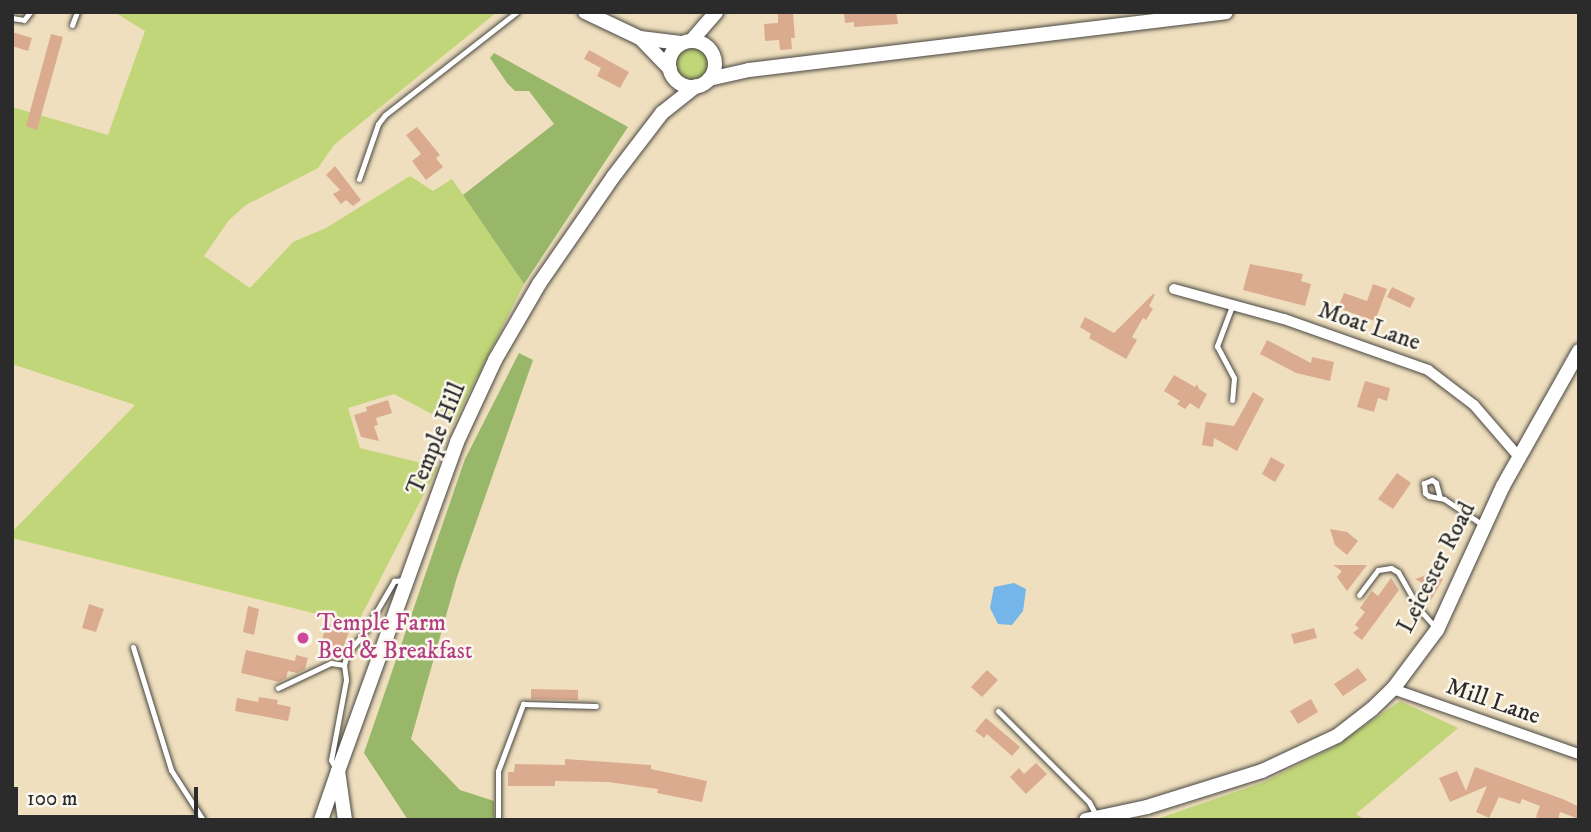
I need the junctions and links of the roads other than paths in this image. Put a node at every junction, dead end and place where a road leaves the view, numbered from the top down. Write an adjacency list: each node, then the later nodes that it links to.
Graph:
1 (30, 12): 8 (lane)
2 (76, 12): 9 (lane)
3 (517, 12): 17 (lane)
4 (585, 12): 10 (main road)
5 (1225, 12): 7 (main road)
6 (716, 13): 11 (main road); 12 (main road)
7 (1198, 14): 13 (main road)
8 (12, 18)
9 (72, 25)
10 (640, 38): 11 (main road); 14 (main road)
11 (687, 42): 12 (main road); 14 (main road)
12 (711, 51): 13 (main road); 15 (main road)
13 (749, 70): 15 (main road)
14 (672, 74): 15 (main road); 16 (main road, Temple Hill)
15 (702, 83): 16 (main road, Temple Hill)
16 (662, 113): 25 (main road, Temple Hill)
17 (359, 179)
18 (1174, 289): 19 (street, Moat Lane)
19 (1232, 306): 21 (lane); 22 (street, Moat Lane)
20 (1579, 351): 22 (main road, Leicester Road)
21 (1232, 400)
22 (1519, 457): 24 (main road, Leicester Road)
23 (1440, 498): 24 (lane)
24 (1485, 527): 27 (main road, Leicester Road)
25 (407, 581): 29 (lane); 35 (main road, Temple Hill)
26 (1359, 595): 27 (lane)
27 (1437, 629): 31 (main road, Leicester Road)
28 (132, 647): 37 (lane)
29 (344, 665): 30 (lane); 35 (lane)
30 (278, 688)
31 (1393, 689): 34 (street, Mill Lane); 36 (main road, Leicester Road)
32 (596, 706): 40 (lane)
33 (998, 712): 36 (lane)
34 (1579, 754)
35 (338, 771): 38 (main road); 39 (main road, Temple Hill)
36 (1092, 818)
37 (203, 820)
38 (321, 820)
39 (345, 820)
40 (498, 820)

